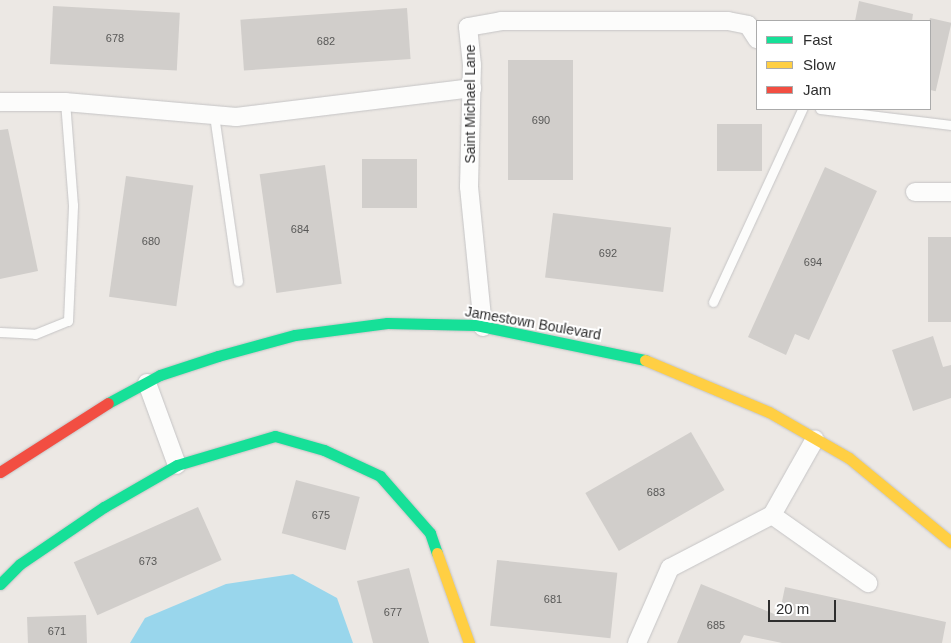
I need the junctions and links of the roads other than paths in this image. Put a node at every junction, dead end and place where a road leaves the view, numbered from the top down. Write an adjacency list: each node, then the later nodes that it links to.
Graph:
1 (756, 38): 2 (street, Saint Michael Lane)
2 (472, 88): 7 (street); 13 (street, Saint Michael Lane)
3 (0, 102): 4 (street)
4 (65, 102): 7 (street); 14 (lane)
5 (802, 110): 12 (lane)
6 (828, 110): 8 (lane)
7 (214, 115): 11 (lane)
8 (951, 126)
9 (914, 192): 10 (street)
10 (951, 192)
11 (238, 281)
12 (713, 302)
13 (483, 327): 15 (street, Jamestown Boulevard); 16 (street, Jamestown Boulevard)
14 (0, 332)
15 (147, 382): 17 (street); 18 (street, Jamestown Boulevard)
16 (815, 439): 19 (street); 20 (street, Jamestown Boulevard)
17 (177, 465): 22 (street); 23 (street)
18 (0, 472)
19 (772, 515): 21 (street); 24 (street)
20 (951, 542)
21 (868, 583)
22 (0, 584)
23 (469, 643)
24 (637, 643)

